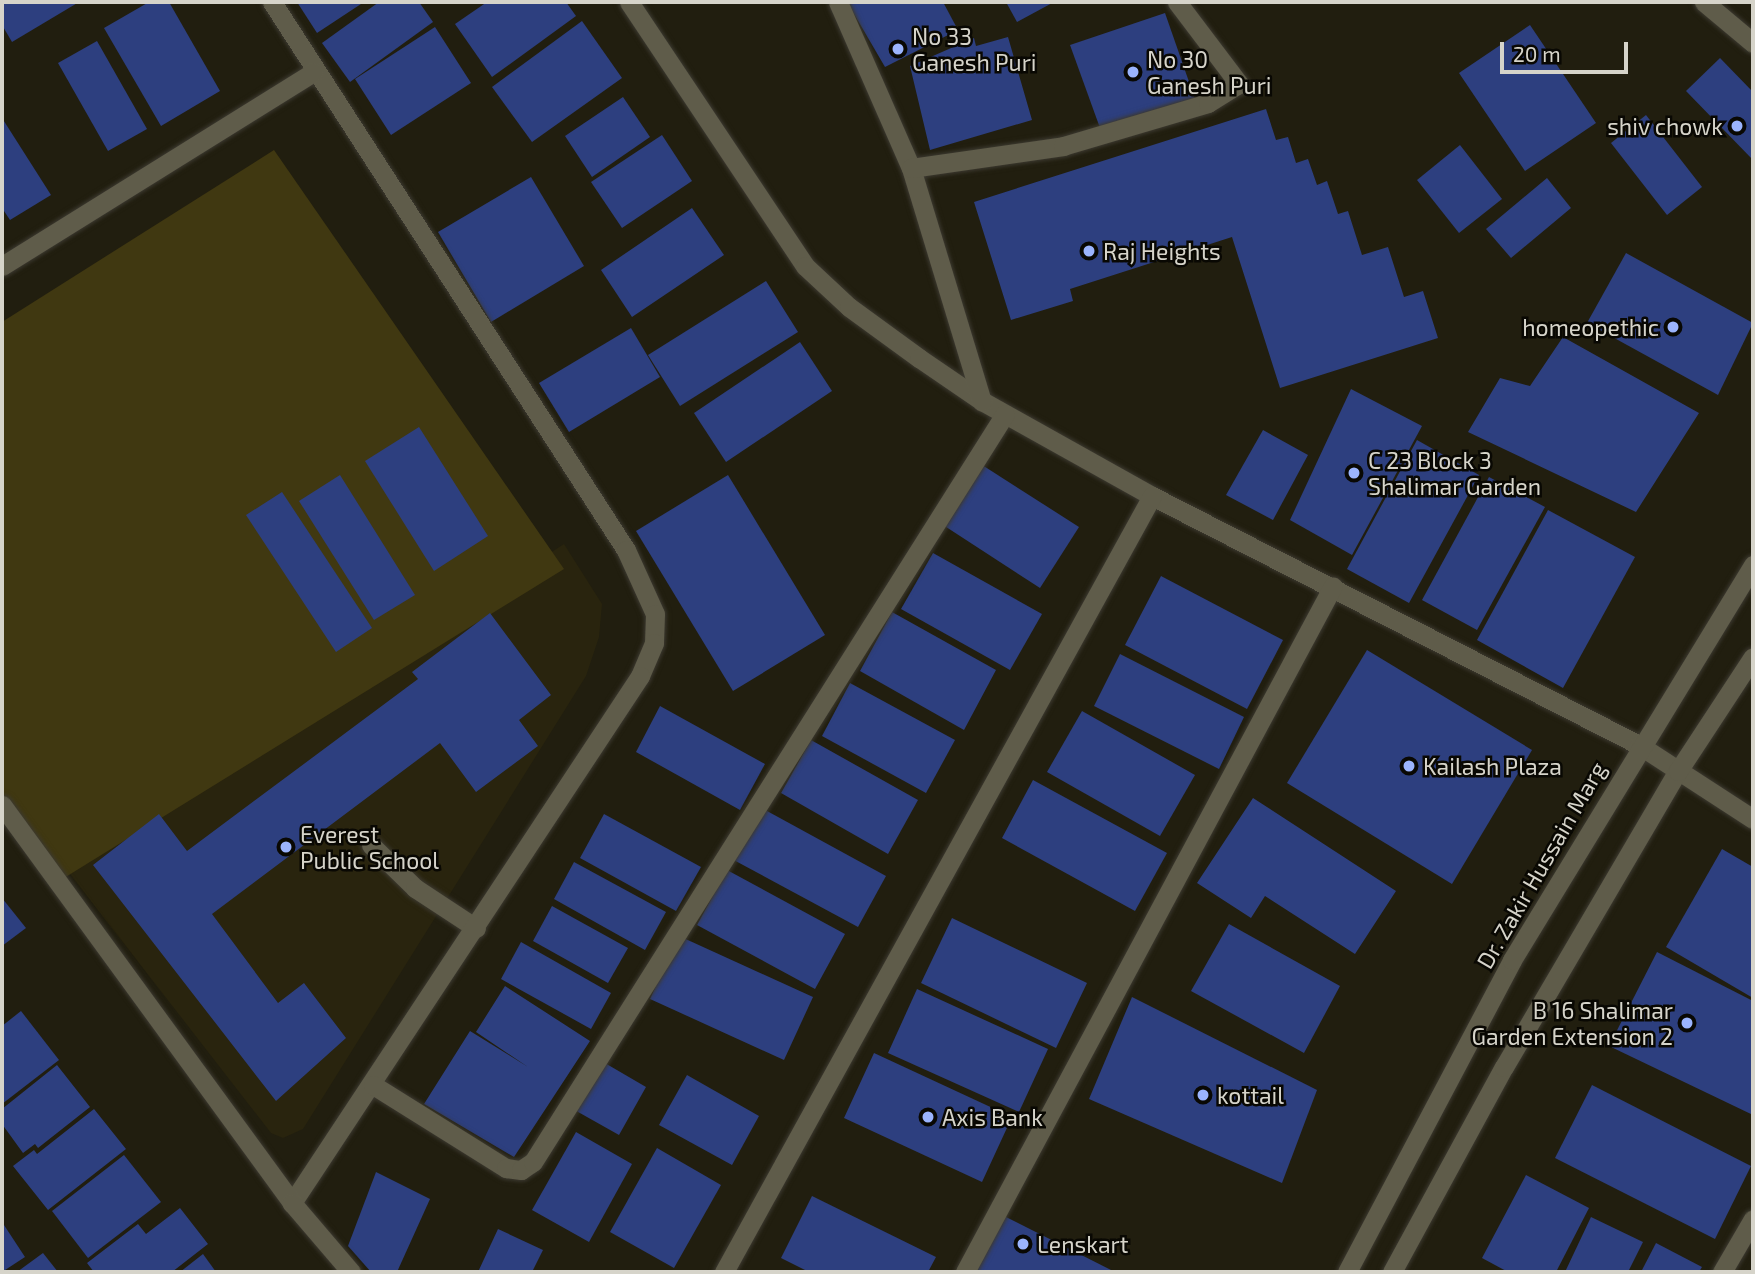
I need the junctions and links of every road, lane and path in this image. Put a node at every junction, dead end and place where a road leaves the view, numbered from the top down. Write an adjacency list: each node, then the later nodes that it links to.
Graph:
1 (272, 2): 7 (street)
2 (629, 2): 10 (street)
3 (838, 2): 8 (street)
4 (1177, 2): 8 (street)
5 (1704, 2): 6 (street)
6 (1753, 43)
7 (314, 72): 9 (street); 21 (street)
8 (911, 168): 10 (street)
9 (2, 266)
10 (982, 401): 11 (street)
11 (1005, 414): 12 (street); 22 (street)
12 (1152, 496): 14 (street); 26 (street)
13 (1753, 565): 16 (street, Dr. Zakir Hussain Marg)
14 (1333, 586): 16 (street); 27 (street)
15 (1753, 657): 17 (street)
16 (1639, 746): 17 (street); 28 (street, Dr. Zakir Hussain Marg)
17 (1678, 771): 19 (street); 29 (street)
18 (2, 805): 23 (street)
19 (1753, 819)
20 (371, 845): 21 (street)
21 (475, 928): 22 (street)
22 (373, 1085): 23 (street)
23 (292, 1203): 25 (street)
24 (1753, 1219): 30 (street)
25 (351, 1272)
26 (724, 1272)
27 (965, 1272)
28 (1347, 1272)
29 (1392, 1272)
30 (1722, 1272)

